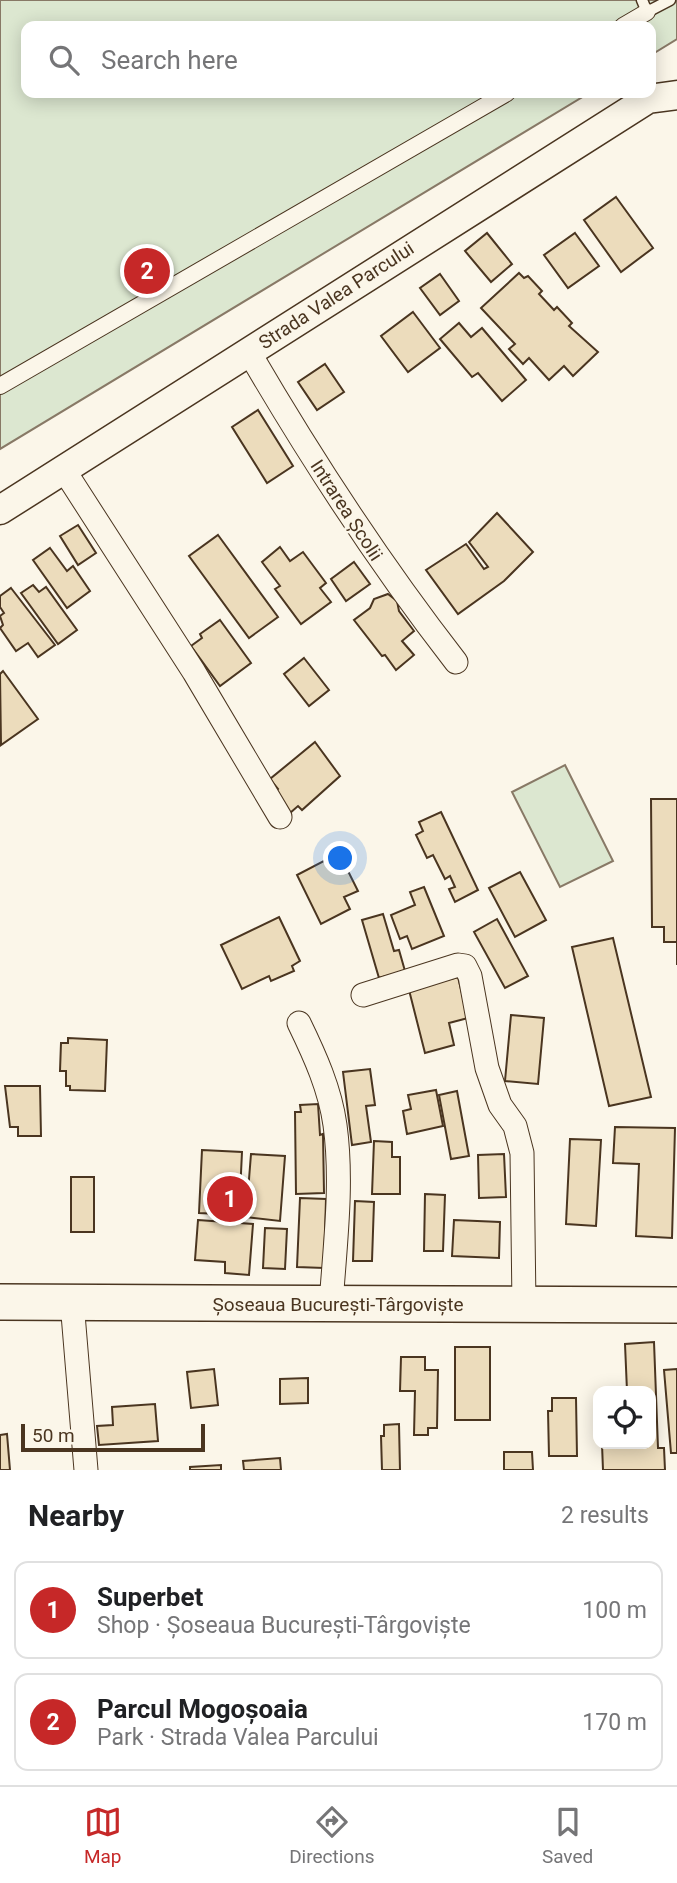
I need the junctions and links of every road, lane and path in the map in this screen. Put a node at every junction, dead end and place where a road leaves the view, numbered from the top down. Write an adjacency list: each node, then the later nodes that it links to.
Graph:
1 (670, 0): 2 (lane)
2 (645, 6): 3 (street)
3 (628, 21)
4 (677, 95): 7 (street, Strada Valea Parcului)
5 (498, 98): 9 (street)
6 (655, 98): 8 (street, Strada Valea Parcului)
7 (656, 98)
8 (249, 352): 10 (street, Strada Valea Parcului); 12 (street, Intrarea Școlii)
9 (0, 386)
10 (64, 470): 11 (street, Strada Valea Parcului); 13 (street)
11 (0, 510)
12 (456, 662)
13 (281, 817)
14 (363, 995): 19 (street)
15 (299, 1023): 18 (street)
16 (0, 1302): 17 (main road, Șoseaua București-Târgoviște)
17 (72, 1302): 18 (main road, Șoseaua București-Târgoviște); 21 (street)
18 (331, 1304): 19 (main road, Șoseaua București-Târgoviște)
19 (524, 1305): 20 (main road, Șoseaua București-Târgoviște)
20 (677, 1305)
21 (86, 1470)

